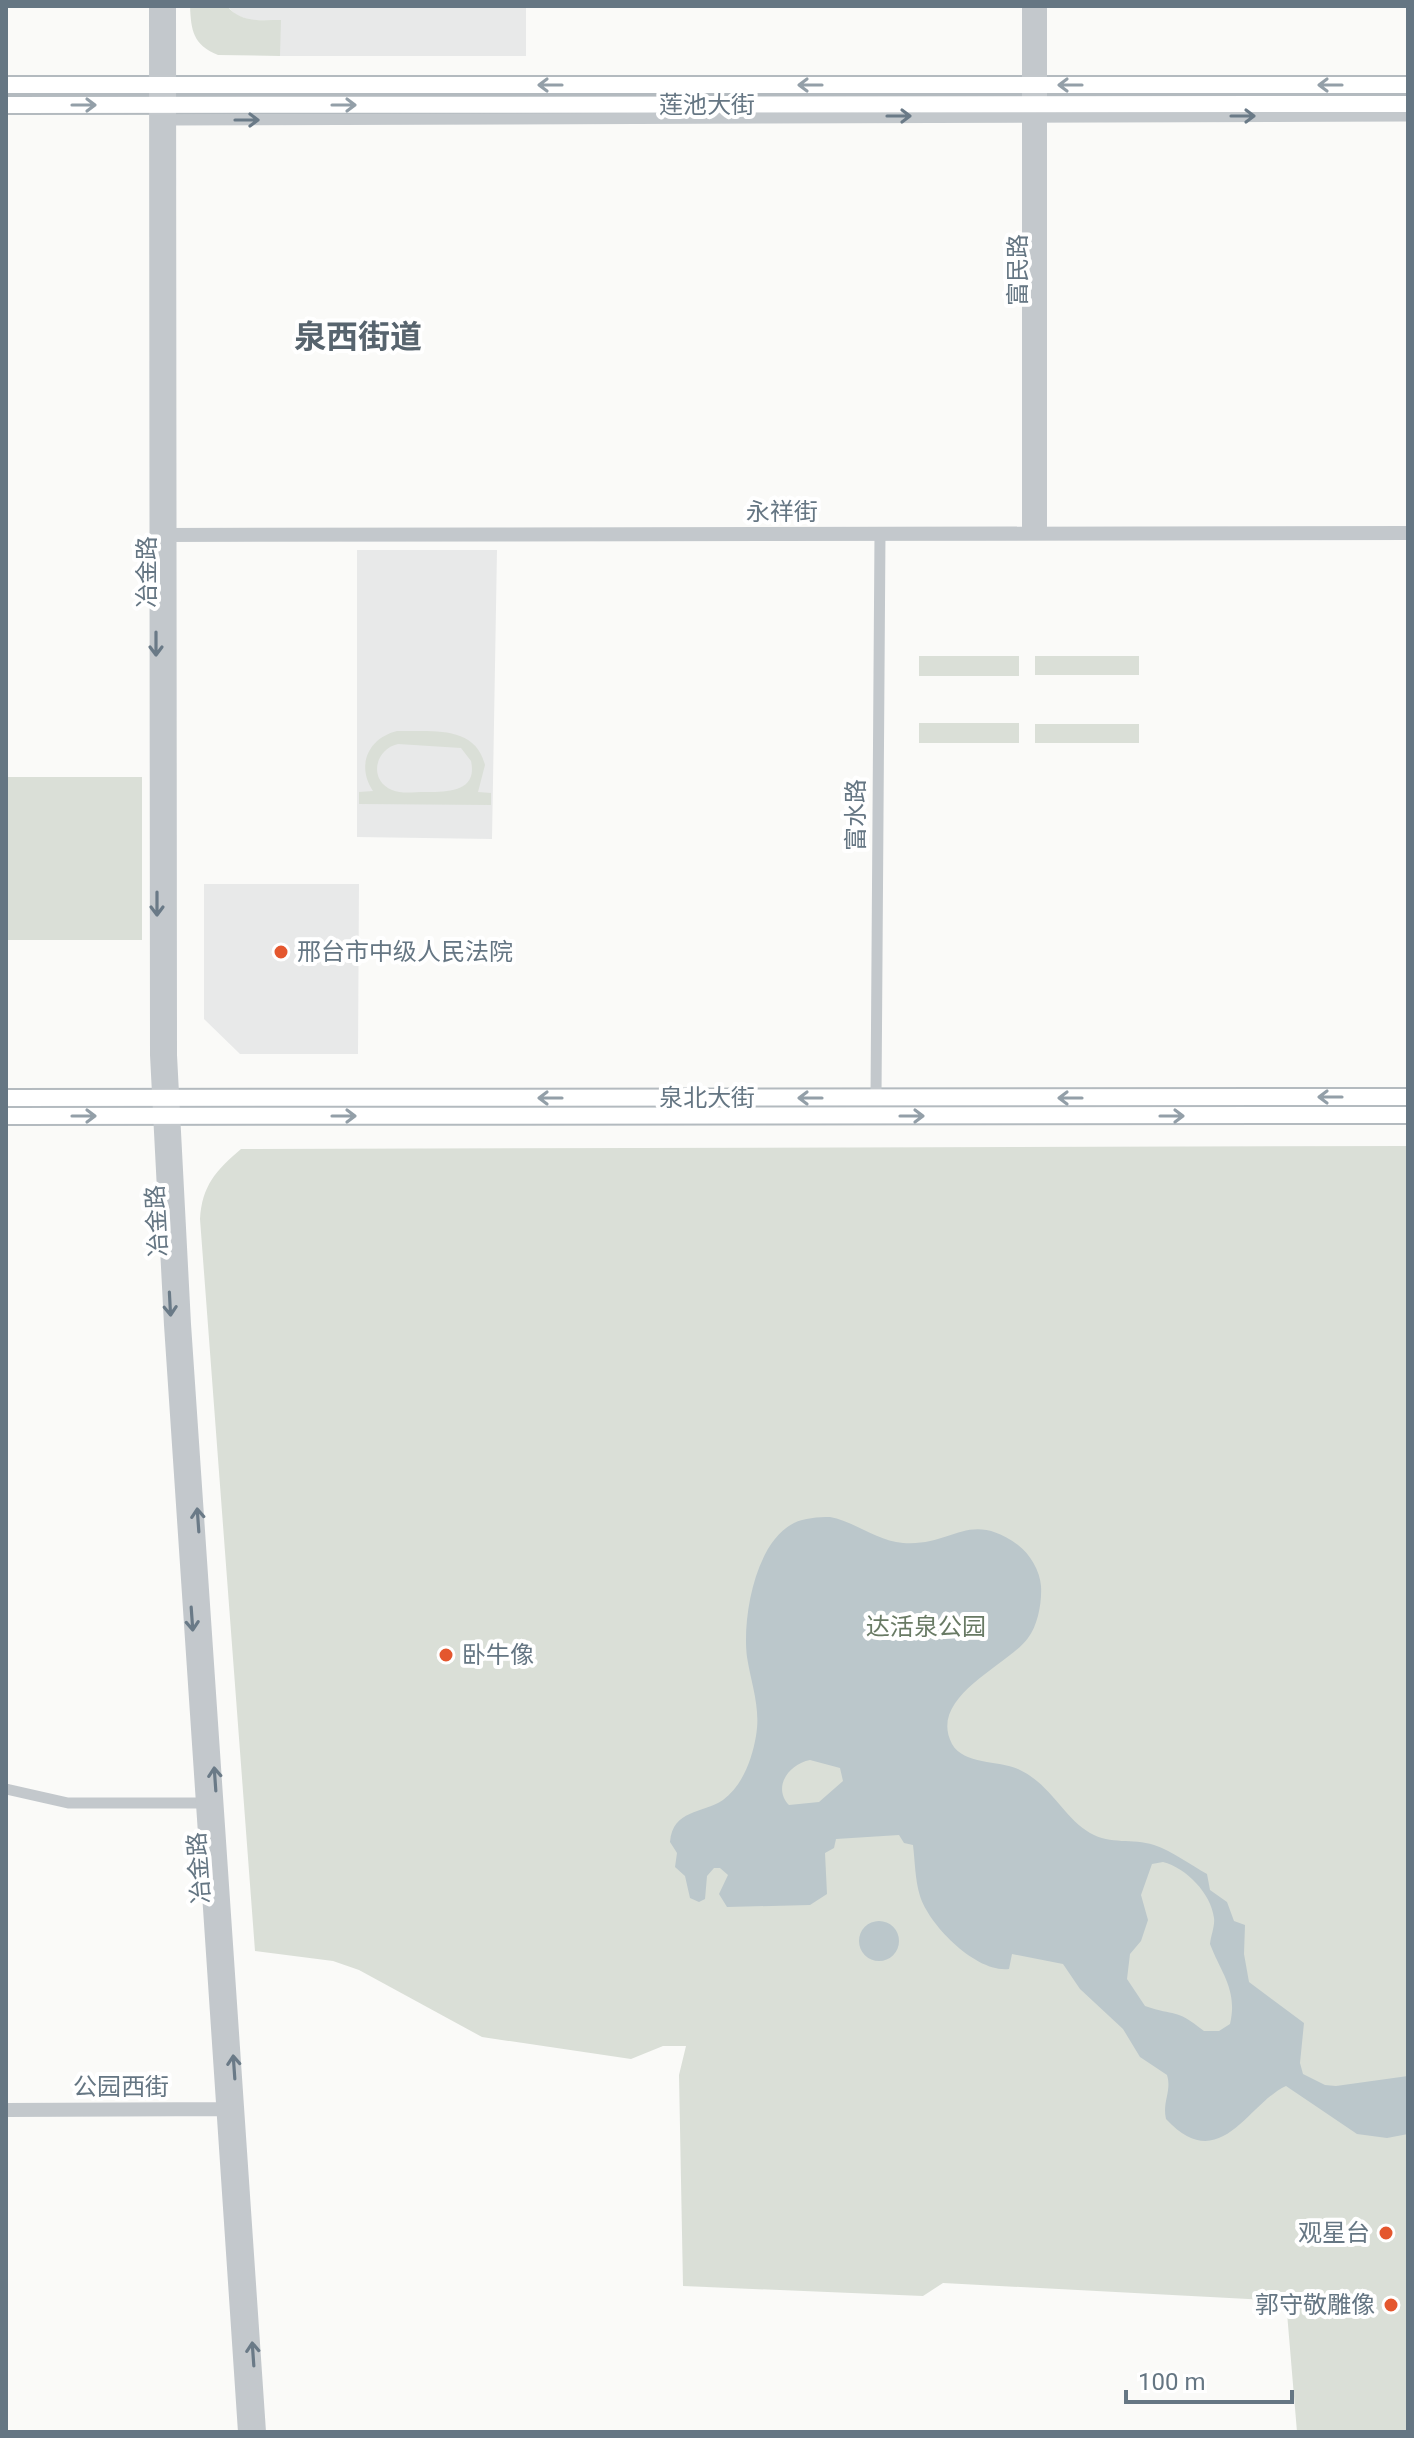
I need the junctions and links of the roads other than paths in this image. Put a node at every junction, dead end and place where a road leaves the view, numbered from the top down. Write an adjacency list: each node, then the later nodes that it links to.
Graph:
1 (156, 6): 6 (street, 冶金路)
2 (169, 6): 6 (street, 冶金路)
3 (1029, 6): 7 (street, 富民路)
4 (1040, 6): 7 (street, 富民路)
5 (6, 85): 6 (main road, 莲池大街)
6 (163, 85): 7 (main road, 莲池大街, one-way to 6); 11 (street, 冶金路)
7 (1034, 85): 8 (main road, 莲池大街, one-way to 7); 12 (street, 富民路)
8 (1408, 85)
9 (1408, 104): 12 (main road, 莲池大街)
10 (6, 105): 11 (main road, 莲池大街, one-way to 11)
11 (165, 110): 12 (main road, 莲池大街, one-way to 12); 17 (street, 冶金路)
12 (1034, 110): 13 (street, one-way to 13); 15 (street, 富民路)
13 (1408, 116)
14 (880, 533): 15 (street, 永祥街); 17 (street, 永祥街); 21 (street, 富水路)
15 (1034, 533): 16 (street, 永祥街)
16 (1408, 533)
17 (162, 535): 20 (street, 冶金路)
18 (1408, 1097): 21 (main road, 泉北大街, one-way to 21)
19 (6, 1098): 20 (main road, 泉北大街)
20 (166, 1098): 21 (main road, 泉北大街, one-way to 20); 24 (street, 冶金路)
21 (876, 1098)
22 (1408, 1115): 24 (main road, 泉北大街, one-way to 22)
23 (6, 1116): 24 (main road, 泉北大街, one-way to 24)
24 (167, 1116): 26 (street, 冶金路, one-way to 26); 27 (street, 冶金路, one-way to 24)
25 (6, 1789): 26 (street)
26 (204, 1803): 27 (street, 冶金路)
27 (231, 2109): 28 (street, 公园西街); 29 (street, 冶金路); 30 (street, 冶金路, one-way to 27)
28 (6, 2110)
29 (245, 2432)
30 (259, 2432)

